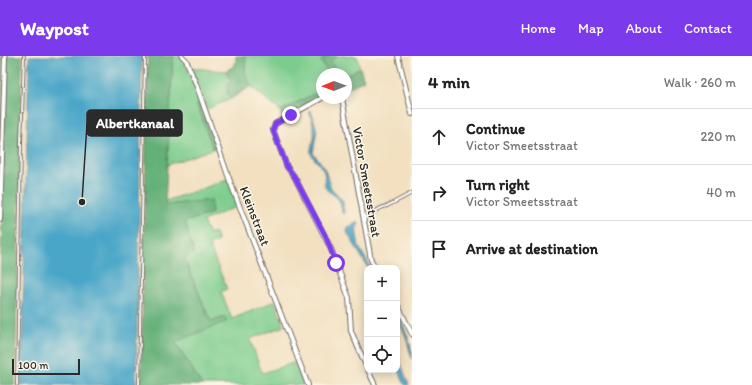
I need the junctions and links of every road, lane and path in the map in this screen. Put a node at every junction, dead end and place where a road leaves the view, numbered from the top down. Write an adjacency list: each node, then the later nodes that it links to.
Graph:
1 (5, 56): 9 (street)
2 (24, 56): 18 (lane)
3 (145, 56): 19 (lane)
4 (182, 56): 20 (street, Kleinstraat)
5 (398, 56): 8 (street)
6 (316, 101): 16 (street)
7 (343, 104): 11 (street, Victor Smeetsstraat)
8 (412, 114)
9 (1, 179): 12 (street)
10 (412, 193): 11 (lane)
11 (364, 218): 13 (street, Victor Smeetsstraat)
12 (0, 220)
13 (374, 265)
14 (400, 310): 15 (street)
15 (412, 334)
16 (364, 360)
17 (370, 373): 21 (street)
18 (17, 385)
19 (138, 385)
20 (308, 385)
21 (375, 385)

